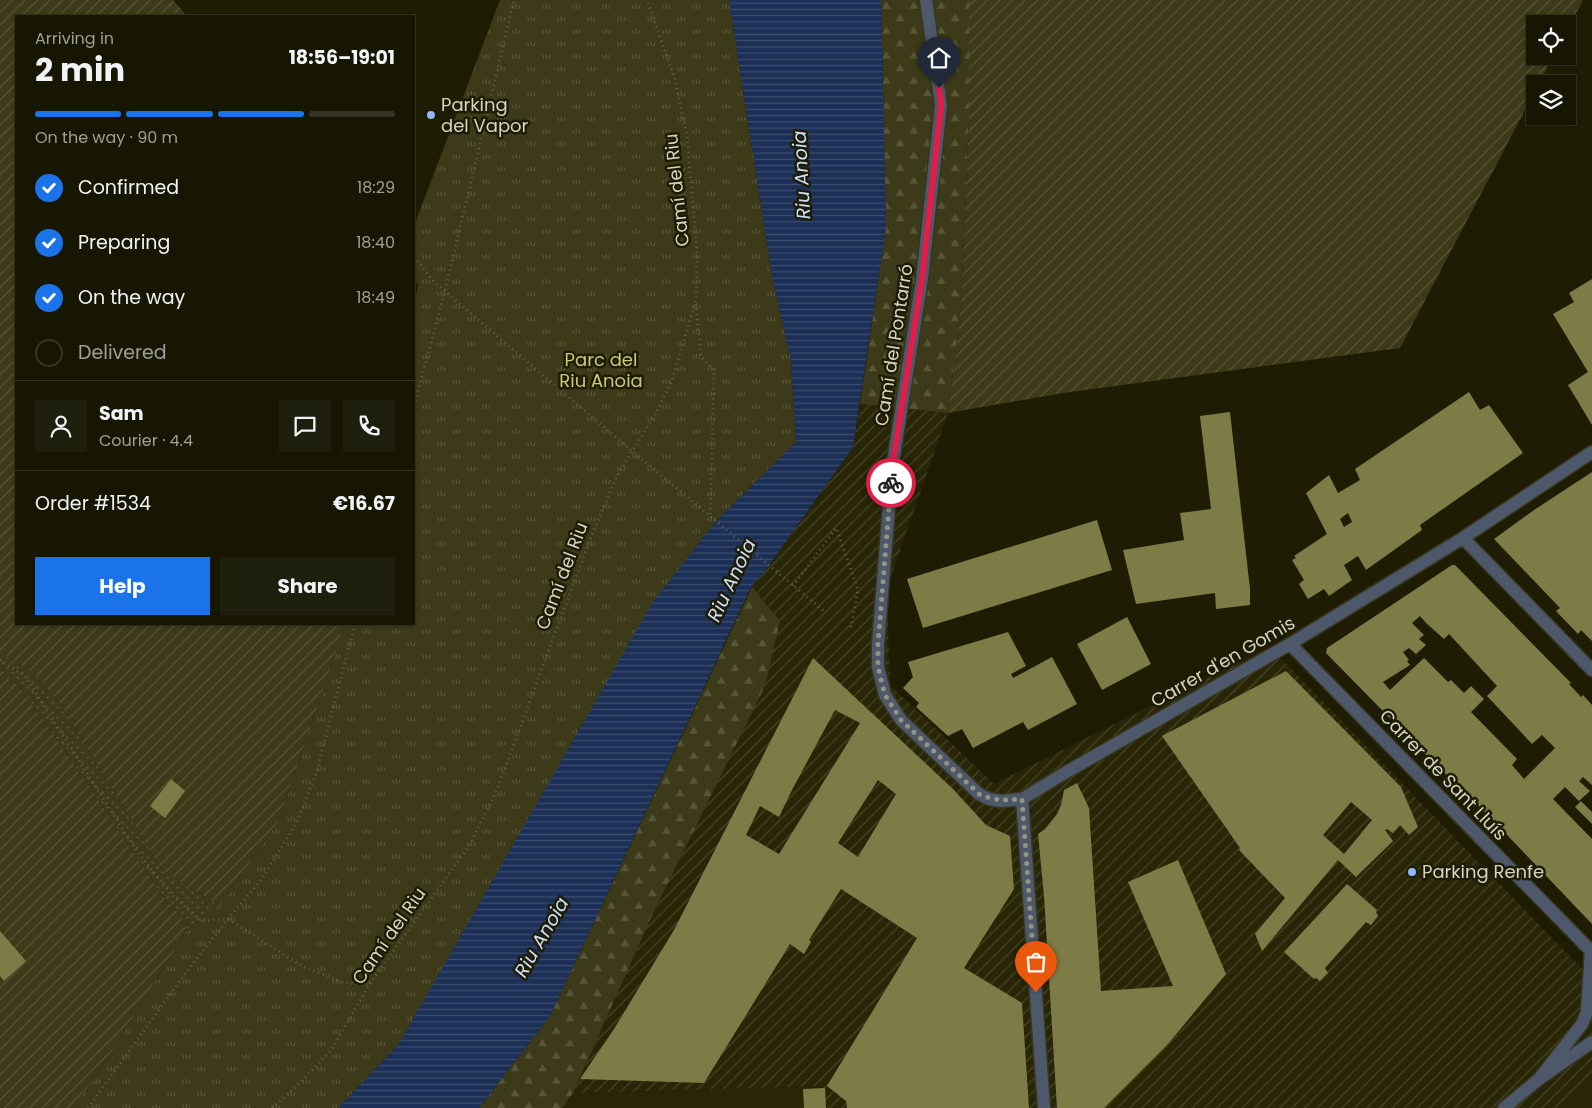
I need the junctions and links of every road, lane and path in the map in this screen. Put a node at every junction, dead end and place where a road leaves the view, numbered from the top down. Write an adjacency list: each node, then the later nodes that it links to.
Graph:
1 (514, 0): 5 (path)
2 (647, 0): 6 (path, Camí del Riu)
3 (926, 0): 19 (street, Camí del Pontarró)
4 (415, 259): 5 (path)
5 (445, 291): 7 (path); 8 (path)
6 (696, 301): 8 (path, Camí del Riu); 10 (path)
7 (415, 402)
8 (632, 451): 10 (path); 23 (path, Camí del Riu)
9 (1592, 452): 11 (street, Carrer d'en Gomis)
10 (710, 516): 12 (path)
11 (1463, 538): 16 (street, Carrer d'en Gomis); 18 (street)
12 (793, 586): 13 (path); 15 (path)
13 (825, 612)
14 (354, 625): 21 (path)
15 (851, 628)
16 (1290, 644): 20 (street, Carrer d'en Gomis); 22 (street, Carrer de Sant Lluís)
17 (0, 660): 21 (path)
18 (1592, 670)
19 (885, 695): 20 (street, Carrer d'en Gomis)
20 (1022, 799): 28 (street)
21 (228, 919): 23 (path); 26 (path)
22 (1591, 951): 25 (street)
23 (369, 985): 27 (path, Camí del Riu)
24 (1592, 1042): 25 (street)
25 (1539, 1079): 29 (street)
26 (88, 1108)
27 (272, 1108)
28 (1044, 1108)
29 (1504, 1108)

